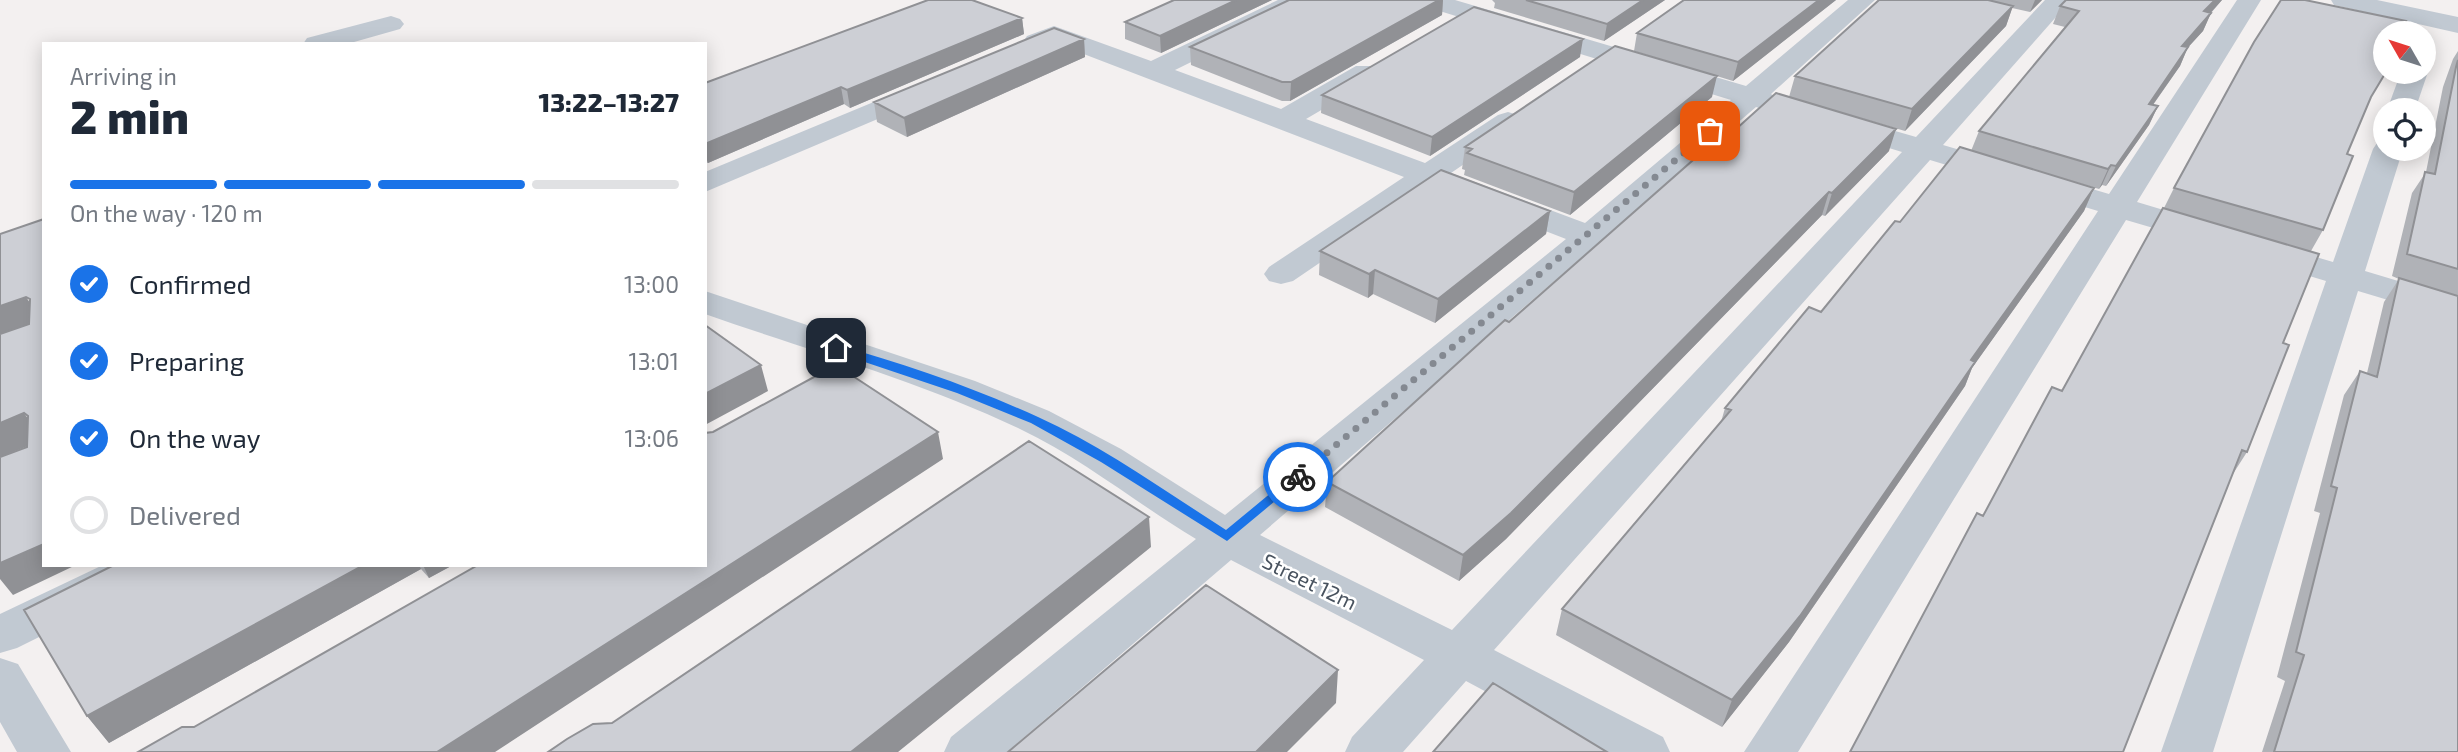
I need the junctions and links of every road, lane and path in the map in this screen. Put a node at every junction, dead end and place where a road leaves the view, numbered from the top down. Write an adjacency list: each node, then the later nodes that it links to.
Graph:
1 (372, 0): 14 (street)
2 (1298, 0): 19 (street)
3 (1429, 0): 7 (street)
4 (1863, 0): 22 (street)
5 (2249, 0): 29 (street)
6 (2343, 0): 9 (street)
7 (1479, 6): 13 (street); 17 (street)
8 (2037, 14): 25 (street)
9 (2401, 21)
10 (2458, 25): 11 (street)
11 (2436, 29)
12 (1642, 31): 17 (street)
13 (1434, 32)
14 (399, 34): 16 (street)
15 (1018, 36): 19 (street)
16 (333, 42)
17 (1608, 54): 20 (street); 22 (street)
18 (1388, 59): 24 (street)
19 (1152, 71): 24 (street)
20 (1574, 76)
21 (942, 82): 28 (street)
22 (1750, 97): 25 (street); 30 (street)
23 (1529, 107): 27 (street)
24 (1283, 120): 27 (street)
25 (1923, 149): 29 (street); 38 (street)
26 (2384, 161): 32 (street)
27 (1428, 175): 30 (street); 31 (street)
28 (707, 182)
29 (2118, 208): 32 (street); 44 (street)
30 (1590, 236): 35 (street)
31 (1281, 274)
32 (2346, 276): 34 (street); 45 (street)
33 (707, 303): 35 (street, Street 12m)
34 (2458, 310)
35 (1227, 537): 38 (street, Street 12m); 41 (street)
36 (140, 567): 37 (street)
37 (0, 635)
38 (1459, 655): 42 (street); 43 (street, Street 12m)
39 (0, 678): 40 (street)
40 (45, 752)
41 (970, 752)
42 (1371, 752)
43 (1644, 752)
44 (1770, 752)
45 (2187, 752)

